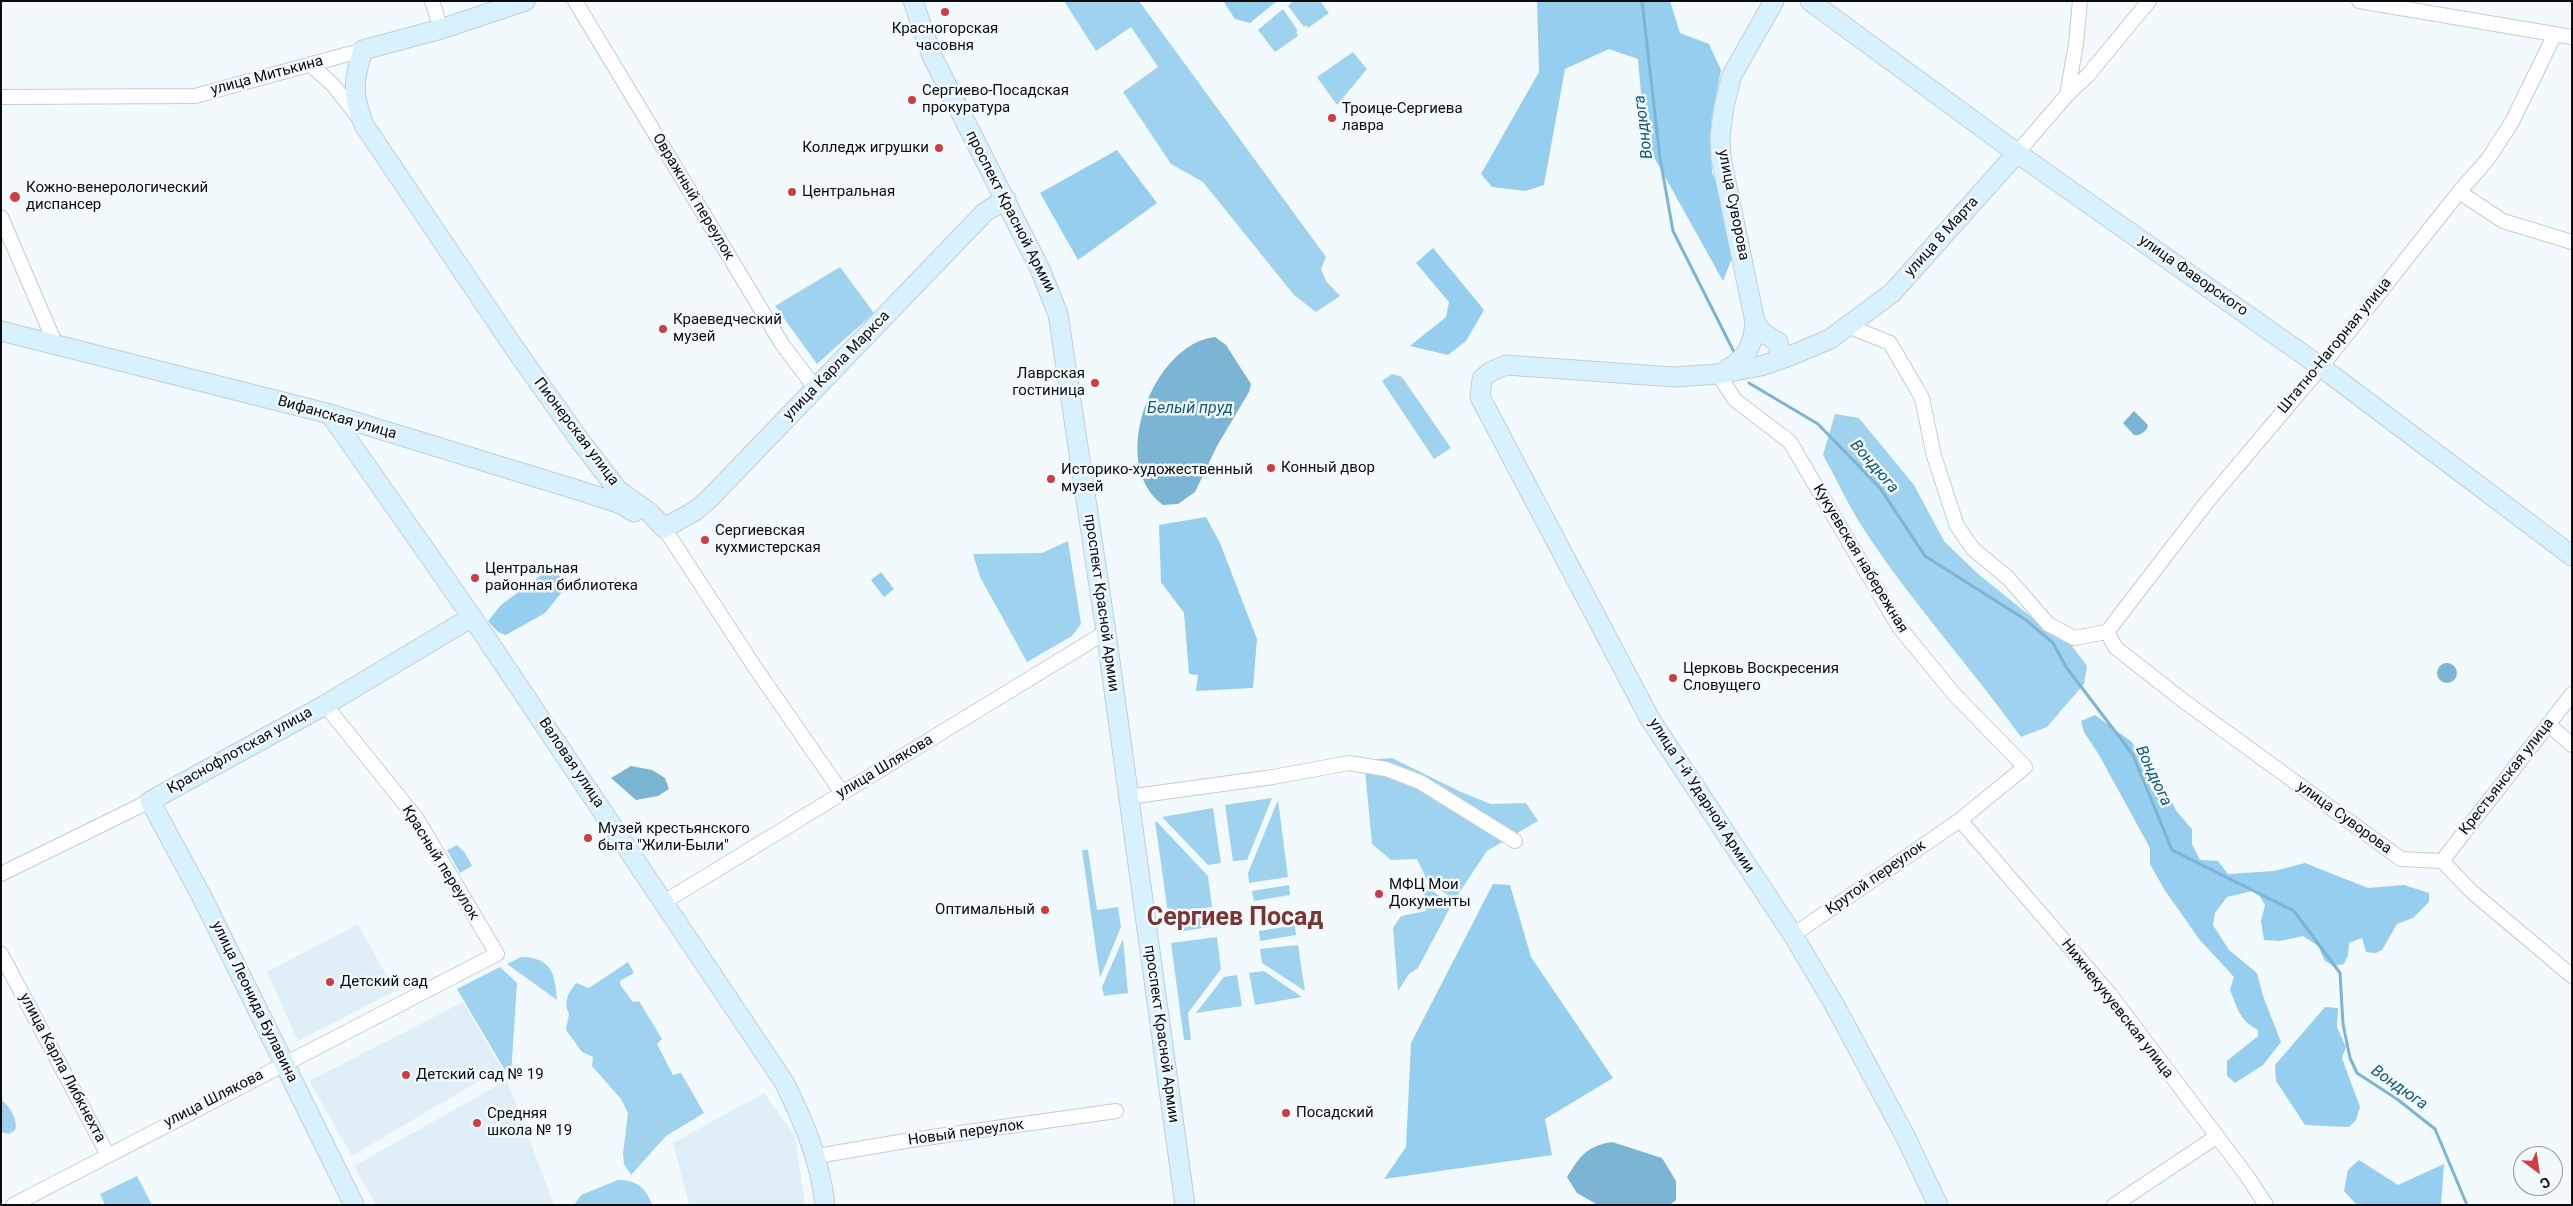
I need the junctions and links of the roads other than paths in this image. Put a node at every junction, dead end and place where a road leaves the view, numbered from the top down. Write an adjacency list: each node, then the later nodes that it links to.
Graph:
1 (432, 1): 10 (street)
2 (524, 1): 10 (main road, улица Митькина)
3 (575, 1): 31 (street, Овражный переулок)
4 (912, 1): 20 (main road, проспект Красной Армии)
5 (1774, 1): 23 (main road, улица Суворова)
6 (1810, 1): 18 (main road, улица Фаворского)
7 (2080, 1): 15 (street)
8 (2150, 1): 15 (street, улица 8 Марта)
9 (2359, 1): 11 (street)
10 (441, 29): 13 (main road, улица Митькина)
11 (2555, 34): 12 (street); 19 (street, Штатно-Нагорная улица)
12 (2572, 37)
13 (363, 50): 14 (street, улица Митькина); 17 (main road, Пионерская улица)
14 (310, 64): 16 (street, улица Митькина); 17 (street)
15 (2067, 95): 18 (street, улица 8 Марта)
16 (1, 97)
17 (364, 125): 33 (main road, Пионерская улица)
18 (2017, 153): 24 (main road, улица 8 Марта); 28 (main road, улица Фаворского)
19 (2459, 192): 22 (street); 28 (street, Штатно-Нагорная улица)
20 (1006, 200): 31 (main road, улица Карла Маркса); 36 (main road, проспект Красной Армии)
21 (1, 217): 26 (street)
22 (2572, 242)
23 (1755, 322): 27 (main road); 29 (main road, улица Суворова)
24 (1848, 326): 27 (main road, улица 8 Марта); 37 (street)
25 (1, 331): 26 (main road, Вифанская улица)
26 (55, 343): 32 (main road, Вифанская улица)
27 (1790, 356): 29 (main road, улица 8 Марта)
28 (2321, 367): 34 (main road, улица Фаворского); 37 (street, Штатно-Нагорная улица)
29 (1718, 374): 30 (main road, улица 8 Марта); 42 (street, Кукуевская набережная)
30 (1482, 379): 51 (main road, улица 1-й Ударной Армии)
31 (816, 389): 33 (main road, улица Карла Маркса)
32 (330, 414): 33 (main road, Вифанская улица); 35 (main road, Валовая улица)
33 (664, 528): 43 (street, Пионерская улица)
34 (2572, 556)
35 (472, 617): 39 (main road, Краснофлотская улица); 50 (main road, Валовая улица)
36 (1106, 632): 43 (street, улица Шлякова); 44 (main road, проспект Красной Армии)
37 (2107, 632): 48 (street, улица Суворова)
38 (2572, 694): 40 (street, Крестьянская улица)
39 (325, 705): 45 (main road, Краснофлотская улица); 53 (street, Красный переулок)
40 (2548, 724): 41 (street); 48 (street, Крестьянская улица)
41 (2572, 744)
42 (2024, 767): 46 (street, Крутой переулок)
43 (842, 793): 50 (street, улица Шлякова)
44 (1128, 798): 47 (street); 63 (main road, проспект Красной Армии)
45 (150, 801): 49 (street, Краснофлотская улица); 55 (main road, улица Леонида Булавина)
46 (1960, 820): 51 (street, Крутой переулок); 57 (street, Нижнекукуевская улица)
47 (1515, 841)
48 (2442, 861): 54 (street)
49 (1, 874)
50 (664, 902): 59 (main road, Валовая улица)
51 (1793, 935): 64 (main road, улица 1-й Ударной Армии)
52 (1, 954): 58 (street, улица Карла Либкнехта)
53 (497, 954): 55 (street, улица Шлякова)
54 (2572, 976)
55 (283, 1064): 58 (street, улица Шлякова); 61 (main road, улица Леонида Булавина)
56 (1116, 1111): 59 (street, Новый переулок)
57 (2216, 1137): 65 (street); 66 (street, Нижнекукуевская улица)
58 (108, 1154): 60 (street, улица Шлякова)
59 (817, 1156): 62 (main road, Валовая улица)
60 (13, 1205)
61 (354, 1205)
62 (825, 1205)
63 (1185, 1205)
64 (1938, 1205)
65 (2114, 1205)
66 (2266, 1205)

